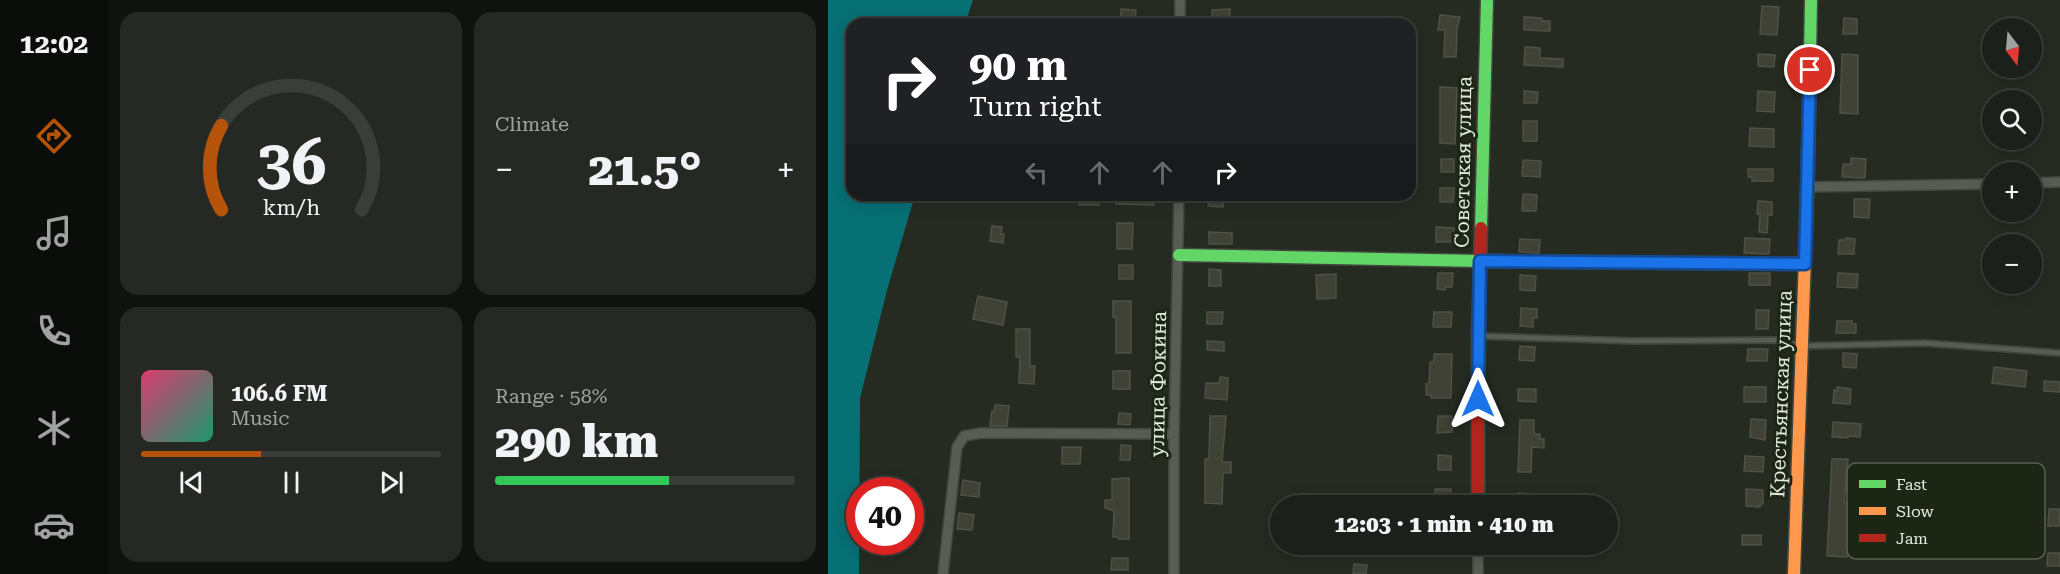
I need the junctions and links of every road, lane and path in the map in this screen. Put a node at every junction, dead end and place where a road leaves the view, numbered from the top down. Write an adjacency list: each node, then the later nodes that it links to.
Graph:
1 (1180, 0): 4 (street)
2 (1487, 0): 11 (street, Советская улица)
3 (1811, 0): 8 (street, Крестьянская улица)
4 (1180, 18)
5 (2060, 182): 6 (street)
6 (2042, 183)
7 (1982, 184): 8 (street)
8 (1808, 187): 12 (street, Крестьянская улица)
9 (1179, 201): 10 (street, улица Фокина)
10 (1179, 255): 11 (street); 16 (street, улица Фокина)
11 (1480, 261): 12 (street); 13 (street, Советская улица)
12 (1805, 264): 14 (street, Крестьянская улица)
13 (1478, 336): 14 (lane); 17 (street, Советская улица)
14 (1803, 346): 15 (lane); 22 (street, Крестьянская улица)
15 (2060, 353)
16 (1174, 434): 19 (street); 20 (street, улица Фокина)
17 (1478, 495)
18 (1478, 555): 21 (street)
19 (943, 574)
20 (1174, 574)
21 (1478, 574)
22 (1794, 574)

